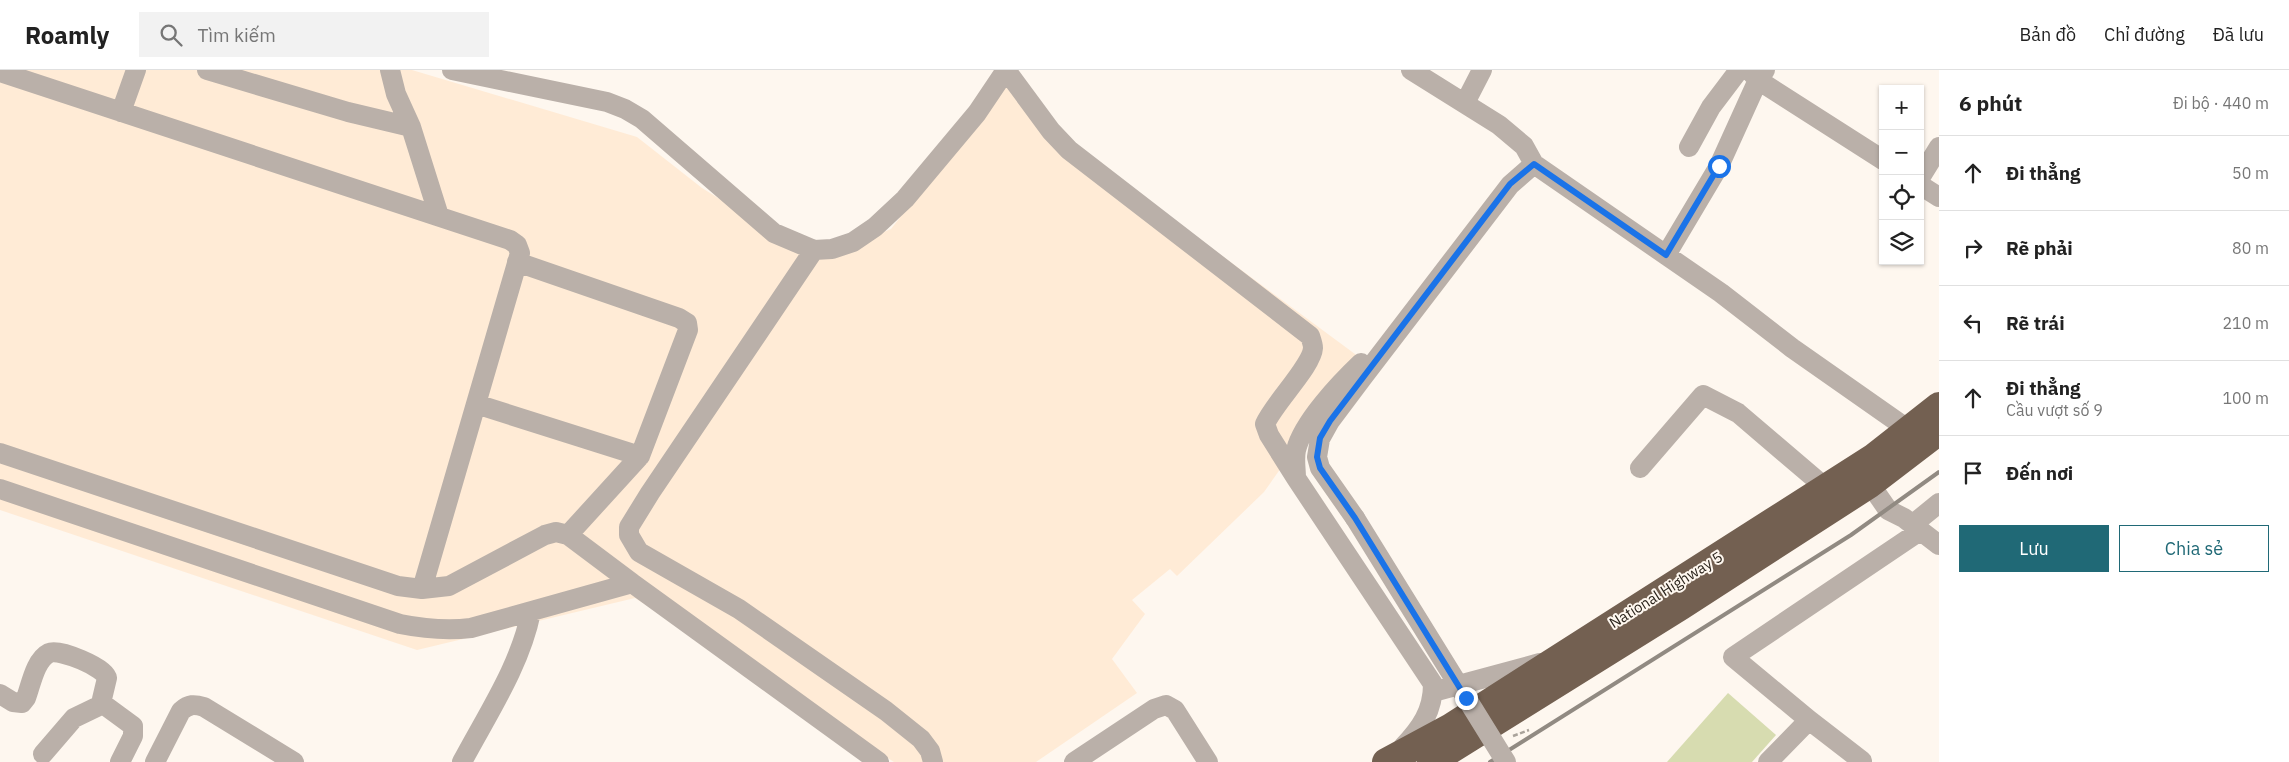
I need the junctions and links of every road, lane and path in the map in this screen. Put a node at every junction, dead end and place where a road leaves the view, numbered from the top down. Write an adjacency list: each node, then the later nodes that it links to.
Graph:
1 (136, 70): 12 (street)
2 (207, 70): 13 (street)
3 (390, 70): 13 (street)
4 (452, 70): 22 (street)
5 (1006, 70): 22 (street); 33 (street)
6 (1411, 70): 11 (street)
7 (1482, 70): 11 (street)
8 (1739, 70): 14 (street)
9 (0, 72): 12 (street)
10 (1757, 73): 16 (street); 23 (street)
11 (1465, 103): 17 (street)
12 (121, 112): 21 (street)
13 (411, 127): 21 (street)
14 (1689, 147)
15 (1939, 147): 18 (street)
16 (1879, 157)
17 (1534, 164): 23 (street); 25 (street)
18 (1922, 175)
19 (1924, 188): 20 (street)
20 (1939, 197)
21 (438, 216): 24 (street)
22 (814, 250): 57 (street)
23 (1666, 255): 28 (street)
24 (517, 262): 26 (street); 31 (street)
25 (1383, 350): 33 (street); 61 (street, bridge)
26 (476, 404): 31 (street); 42 (street)
27 (1939, 406): 28 (highway, National Highway 5)
28 (1909, 430): 36 (highway, National Highway 5)
29 (1939, 431): 34 (highway, National Highway 5)
30 (0, 453): 42 (street)
31 (640, 456): 39 (street)
32 (1640, 468): 36 (street)
33 (1296, 478): 45 (street)
34 (1870, 484): 38 (street); 60 (highway, National Highway 5)
35 (0, 488): 43 (street)
36 (1826, 488): 44 (highway, National Highway 5)
37 (1939, 503): 38 (street)
38 (1916, 528): 40 (street); 48 (street)
39 (568, 535): 41 (street); 42 (street)
40 (1939, 545)
41 (632, 583): 43 (street); 56 (street)
42 (422, 589)
43 (531, 612): 55 (street)
44 (1561, 656): 45 (street); 50 (highway, National Highway 5)
45 (1433, 692): 50 (street)
46 (0, 694): 47 (street)
47 (103, 704): 49 (street); 52 (street)
48 (1809, 720): 51 (street); 62 (street)
49 (43, 754)
50 (1389, 760)
51 (1862, 761)
52 (120, 762)
53 (155, 762): 54 (street)
54 (294, 762)
55 (462, 762)
56 (879, 762)
57 (933, 762)
58 (1074, 762): 59 (street)
59 (1208, 762)
60 (1431, 762)
61 (1506, 762)
62 (1768, 762)

